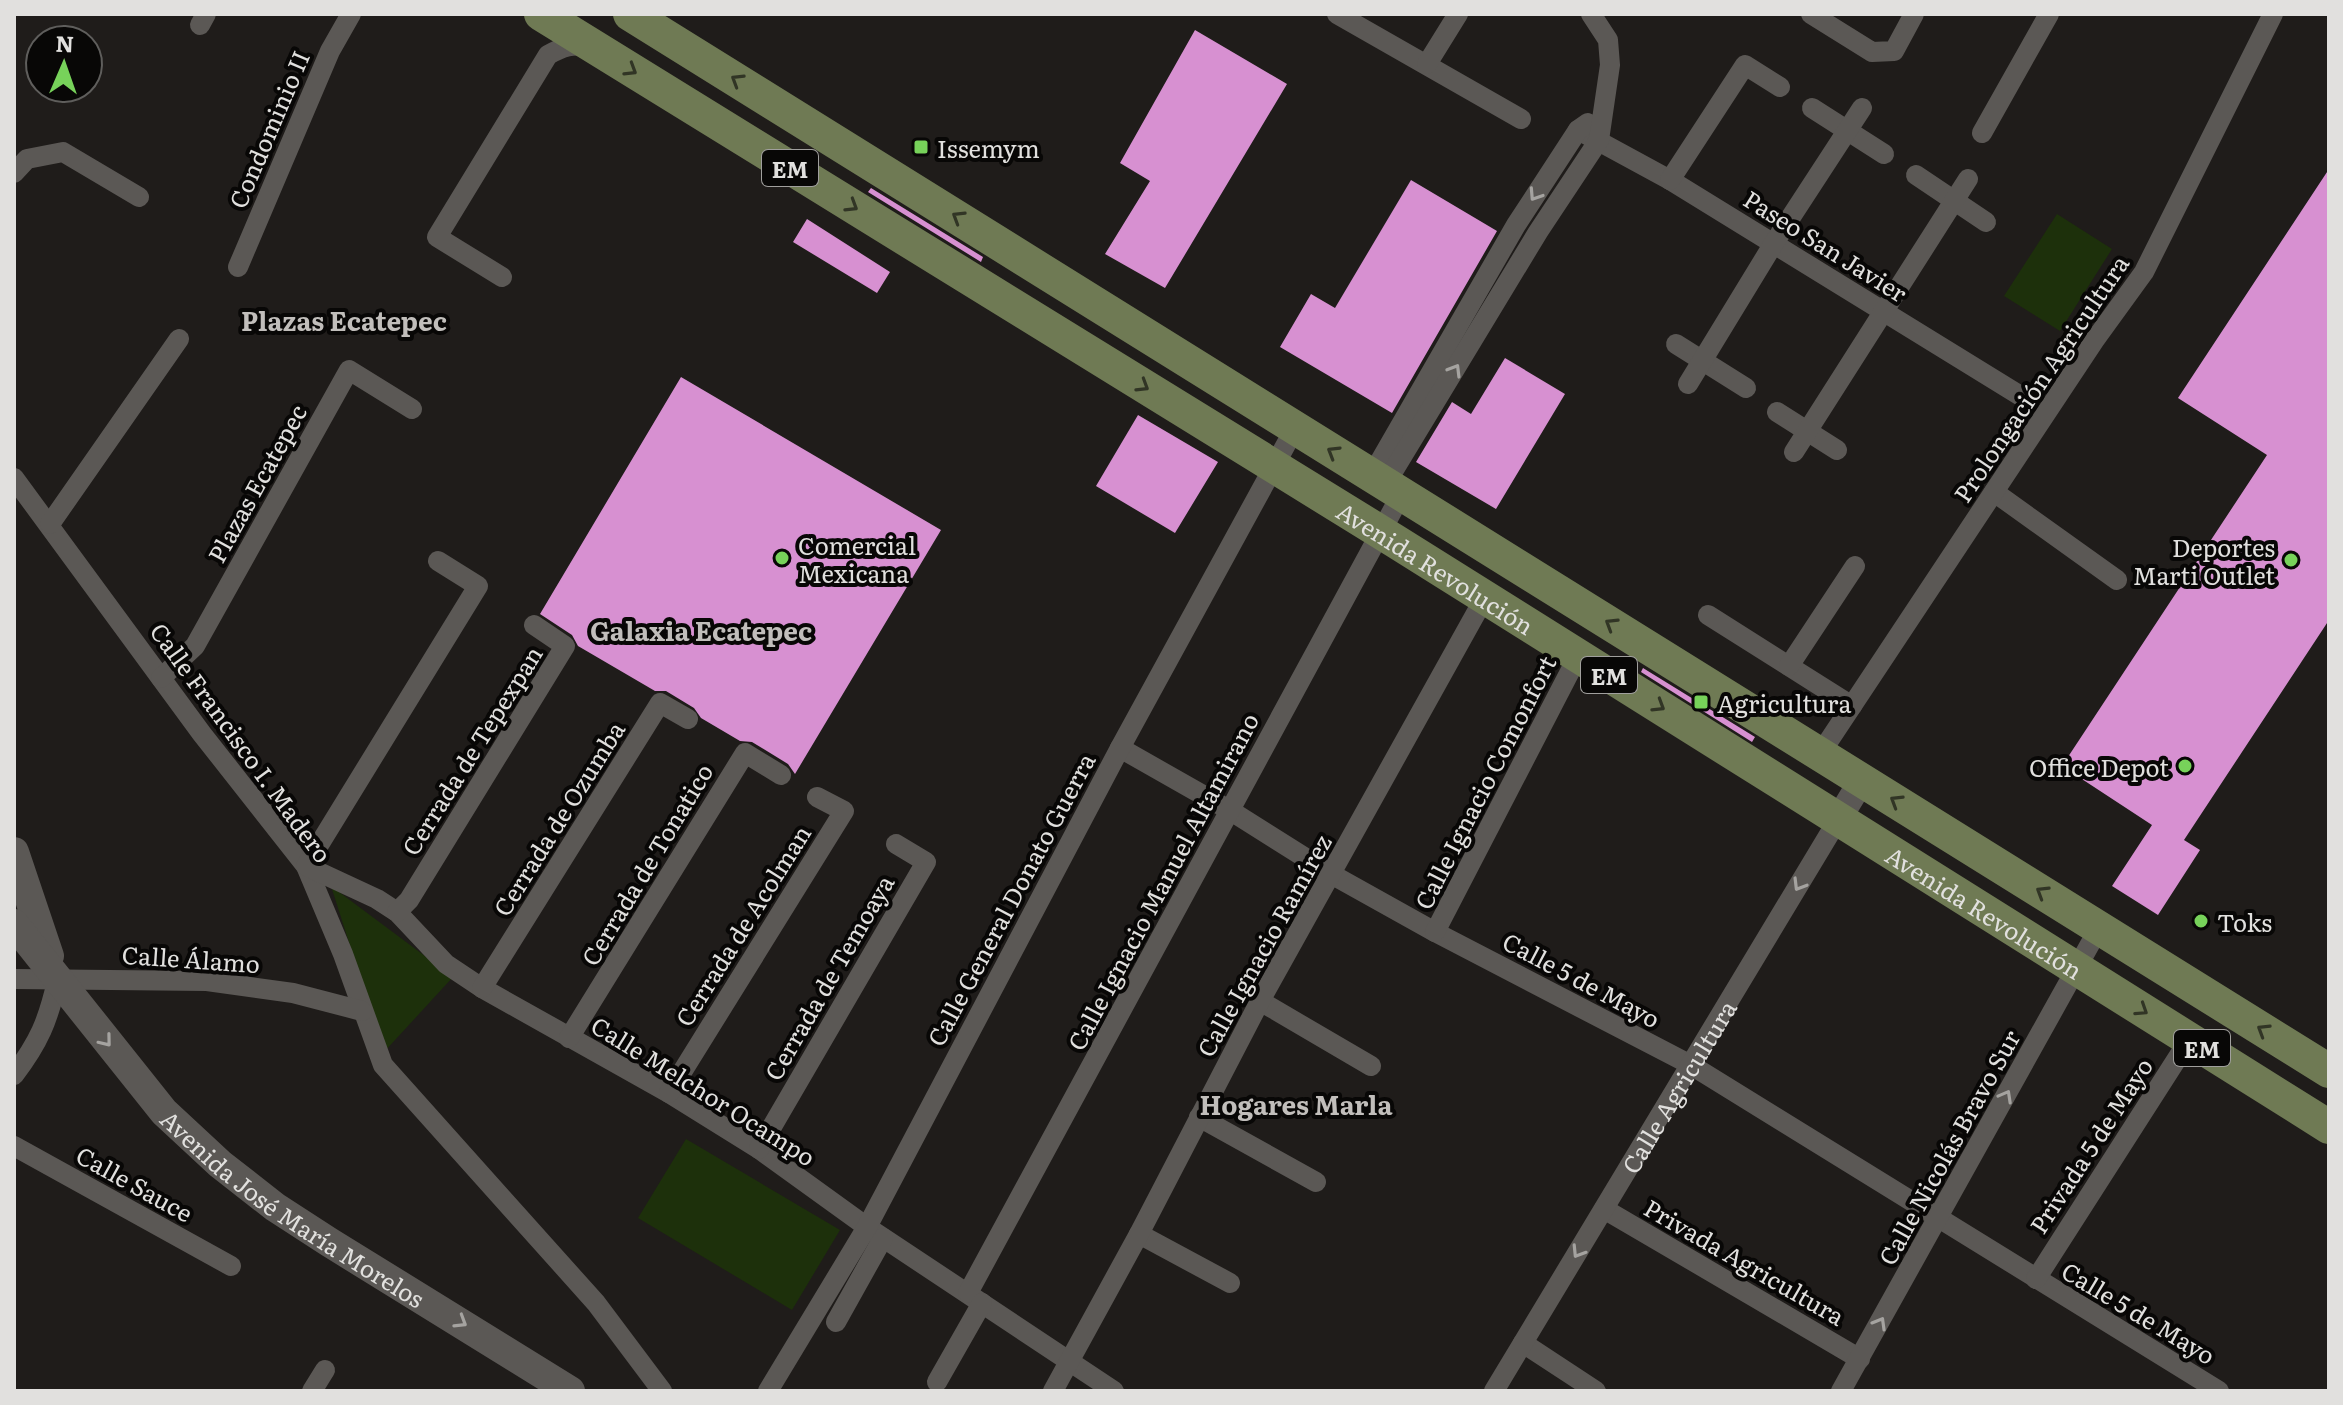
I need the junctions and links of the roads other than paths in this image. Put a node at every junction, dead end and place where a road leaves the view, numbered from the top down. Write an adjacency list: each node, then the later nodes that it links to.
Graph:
1 (351, 14): 35 (street, Condominio II)
2 (531, 14): 13 (street)
3 (541, 14): 12 (main road, Avenida Revolución / EM)
4 (630, 14): 46 (main road, Avenida Revolución / EM, one-way to 4)
5 (1337, 14): 14 (street)
6 (1458, 14): 14 (street)
7 (1591, 14): 18 (street)
8 (1811, 14): 9 (street)
9 (1914, 14)
10 (2049, 14): 22 (street)
11 (2273, 14): 52 (street, Prolongación Agricultura)
12 (598, 49): 13 (street); 50 (main road, Avenida Revolución / EM, one-way to 50)
13 (548, 55): 36 (street)
14 (1427, 64): 19 (street)
15 (1780, 87): 28 (street)
16 (1812, 108): 21 (street)
17 (1862, 108): 21 (street)
18 (1601, 114): 20 (street); 23 (street)
19 (1521, 119)
20 (1578, 130): 23 (street, Paseo San Javier); 33 (street, one-way to 33)
21 (1847, 130): 24 (street); 32 (street)
22 (1982, 133)
23 (1599, 140): 28 (street, Paseo San Javier); 34 (street)
24 (1884, 154)
25 (14, 173): 29 (street)
26 (1916, 175): 30 (street)
27 (1968, 179): 30 (street)
28 (1670, 180): 32 (street, Paseo San Javier)
29 (139, 197)
30 (1954, 201): 31 (street); 37 (street)
31 (1986, 222)
32 (1774, 243): 37 (street, Paseo San Javier); 40 (street)
33 (1503, 248): 34 (street); 53 (street)
34 (1522, 259): 53 (street, one-way to 34)
35 (238, 267)
36 (502, 277)
37 (1883, 311): 43 (street, Paseo San Javier); 47 (street)
38 (179, 339): 54 (street)
39 (1676, 344): 40 (street)
40 (1701, 360): 41 (street); 42 (street)
41 (1688, 384)
42 (1746, 388)
43 (2024, 398)
44 (412, 409): 63 (street, Plazas Ecatepec)
45 (1777, 412): 47 (street)
46 (1295, 428): 50 (street, Calle General Donato Guerra); 53 (main road, Avenida Revolución / EM, one-way to 46)
47 (1806, 431): 48 (street); 49 (street)
48 (1837, 450)
49 (1794, 452)
50 (1273, 467): 53 (main road, Avenida Revolución / EM); 66 (street, Calle General Donato Guerra)
51 (14, 478): 54 (street, Calle Francisco I. Madero)
52 (1994, 492): 57 (street); 64 (street, Prolongación Agricultura)
53 (1386, 498): 58 (main road, Avenida Revolución / EM); 67 (main road, Avenida Revolución / EM, one-way to 53); 71 (street, Calle Ignacio Manuel Altamirano)
54 (50, 524): 63 (street, Calle Francisco I. Madero)
55 (438, 561): 75 (street)
56 (1855, 566): 62 (street)
57 (2117, 580)
58 (1485, 597): 61 (main road, Avenida Revolución / EM); 76 (street, Calle Ignacio Ramírez)
59 (1708, 615): 62 (street)
60 (534, 625): 77 (street, Cerrada de Tepexpan)
61 (1578, 656): 72 (main road, Avenida Revolución / EM, one-way to 72); 80 (street, Calle Ignacio Comonfort)
62 (1789, 666): 64 (street)
63 (161, 678): 75 (street, Calle Francisco I. Madero)
64 (1852, 706): 67 (street, Prolongación Agricultura)
65 (688, 719): 84 (street, Cerrada de Ozumba)
66 (1120, 748): 71 (street, Calle 5 de Mayo); 101 (street, Calle General Donato Guerra)
67 (1820, 754): 69 (main road, Avenida Revolución / EM)
68 (781, 775): 87 (street, Cerrada de Tonatico)
69 (1862, 780): 72 (street, Calle Agricultura); 79 (main road, Avenida Revolución / EM, one-way to 69)
70 (817, 797): 93 (street, Cerrada de Acolman)
71 (1231, 811): 76 (street, Calle 5 de Mayo); 106 (street, Calle Ignacio Manuel Altamirano)
72 (1839, 818): 81 (main road, Avenida Revolución / EM); 89 (street, Calle Agricultura, one-way to 89)
73 (896, 844): 97 (street, Cerrada de Temoaya)
74 (14, 852): 83 (main road, Avenida José María Morelos)
75 (306, 866): 77 (street, Calle Melchor Ocampo); 86 (street, Calle Francisco I. Madero)
76 (1331, 874): 80 (street, Calle 5 de Mayo); 85 (street, Calle Ignacio Ramírez)
77 (397, 912): 84 (street, Calle Melchor Ocampo)
78 (14, 924): 83 (main road, Avenida José María Morelos)
79 (2099, 928): 81 (street, Calle Nicolás Bravo Sur); 91 (main road, Avenida Revolución / EM, one-way to 79)
80 (1435, 932): 89 (street, Calle 5 de Mayo)
81 (2077, 967): 88 (main road, Avenida Revolución / EM, one-way to 88); 100 (street, Calle Nicolás Bravo Sur, one-way to 81)
82 (14, 979): 83 (street, Calle Álamo)
83 (57, 981): 86 (street, Calle Álamo); 92 (street); 114 (main road, Avenida José María Morelos, one-way to 114)
84 (482, 988): 87 (street, Calle Melchor Ocampo)
85 (1260, 1001): 90 (street); 94 (street, Calle Ignacio Ramírez)
86 (362, 1011): 115 (street, Calle Francisco I. Madero)
87 (569, 1038): 93 (street, Calle Melchor Ocampo)
88 (2189, 1040): 95 (main road, Avenida Revolución / EM); 104 (street, Privada 5 de Mayo)
89 (1691, 1065): 99 (street, Calle Agricultura); 100 (street, Calle 5 de Mayo)
90 (1371, 1066)
91 (2329, 1071)
92 (14, 1075)
93 (669, 1093): 97 (street, Calle Melchor Ocampo)
94 (1199, 1117): 98 (street); 102 (street, Calle Ignacio Ramírez)
95 (2329, 1127)
96 (14, 1146): 103 (street, Calle Sauce)
97 (759, 1149): 101 (street, Calle Melchor Ocampo)
98 (1316, 1182)
99 (1604, 1209): 108 (street, Calle Agricultura, one-way to 108); 109 (street, Privada Agricultura)
100 (1939, 1219): 104 (street, Calle 5 de Mayo); 109 (street, Calle Nicolás Bravo Sur, one-way to 100)
101 (875, 1232): 106 (street, Calle Melchor Ocampo); 107 (street); 116 (street, Calle General Donato Guerra)
102 (1139, 1234): 105 (street); 110 (street, Calle Ignacio Ramírez)
103 (231, 1266)
104 (2036, 1279): 122 (street, Calle 5 de Mayo)
105 (1230, 1283)
106 (975, 1298): 110 (street, Calle Melchor Ocampo); 112 (street, Calle Ignacio Manuel Altamirano)
107 (836, 1322)
108 (1523, 1343): 119 (street, Calle Agricultura); 120 (street)
109 (1860, 1359): 121 (street, Calle Nicolás Bravo Sur)
110 (1068, 1362): 117 (street, Calle Ignacio Ramírez); 118 (street, Calle Melchor Ocampo)
111 (325, 1370): 113 (street)
112 (937, 1382)
113 (312, 1391)
114 (570, 1391)
115 (662, 1391)
116 (768, 1391)
117 (1053, 1391)
118 (1114, 1391)
119 (1494, 1391)
120 (1596, 1391)
121 (1841, 1391)
122 (2219, 1391)

